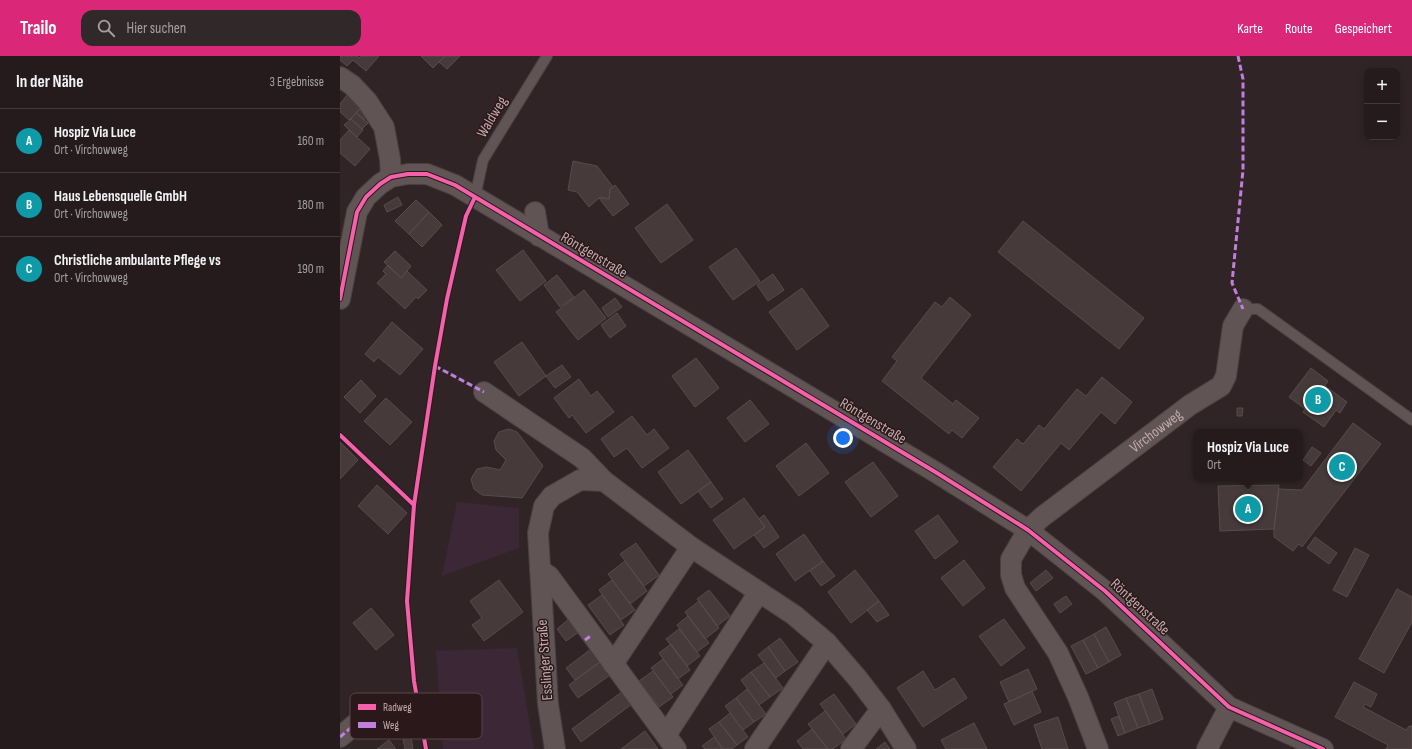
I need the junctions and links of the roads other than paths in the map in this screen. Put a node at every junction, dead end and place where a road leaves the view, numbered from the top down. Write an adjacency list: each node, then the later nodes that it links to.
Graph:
1 (547, 56): 4 (lane, Waldweg)
2 (340, 77): 3 (street)
3 (390, 177): 4 (street, Röntgenstraße); 7 (street)
4 (475, 197): 6 (street, Röntgenstraße)
5 (535, 212): 6 (street, Röntgenstraße)
6 (539, 236): 12 (street, Röntgenstraße)
7 (340, 299)
8 (1243, 309): 10 (lane); 12 (street, Virchowweg)
9 (484, 392): 11 (street)
10 (1412, 420)
11 (604, 481): 13 (street); 14 (street, Esslinger Straße)
12 (1028, 530): 18 (street, Röntgenstraße); 27 (street)
13 (692, 546): 15 (street); 17 (street)
14 (540, 570): 17 (street); 23 (street, Esslinger Straße)
15 (759, 592): 16 (street); 22 (street)
16 (827, 643): 19 (street); 24 (street)
17 (613, 664): 22 (street)
18 (1229, 707): 28 (street); 29 (street, Röntgenstraße)
19 (881, 709): 25 (street); 26 (street)
20 (350, 729): 21 (street)
21 (340, 737)
22 (671, 742)
23 (555, 749)
24 (755, 749)
25 (851, 749)
26 (906, 749)
27 (1098, 749)
28 (1207, 749)
29 (1323, 749)

